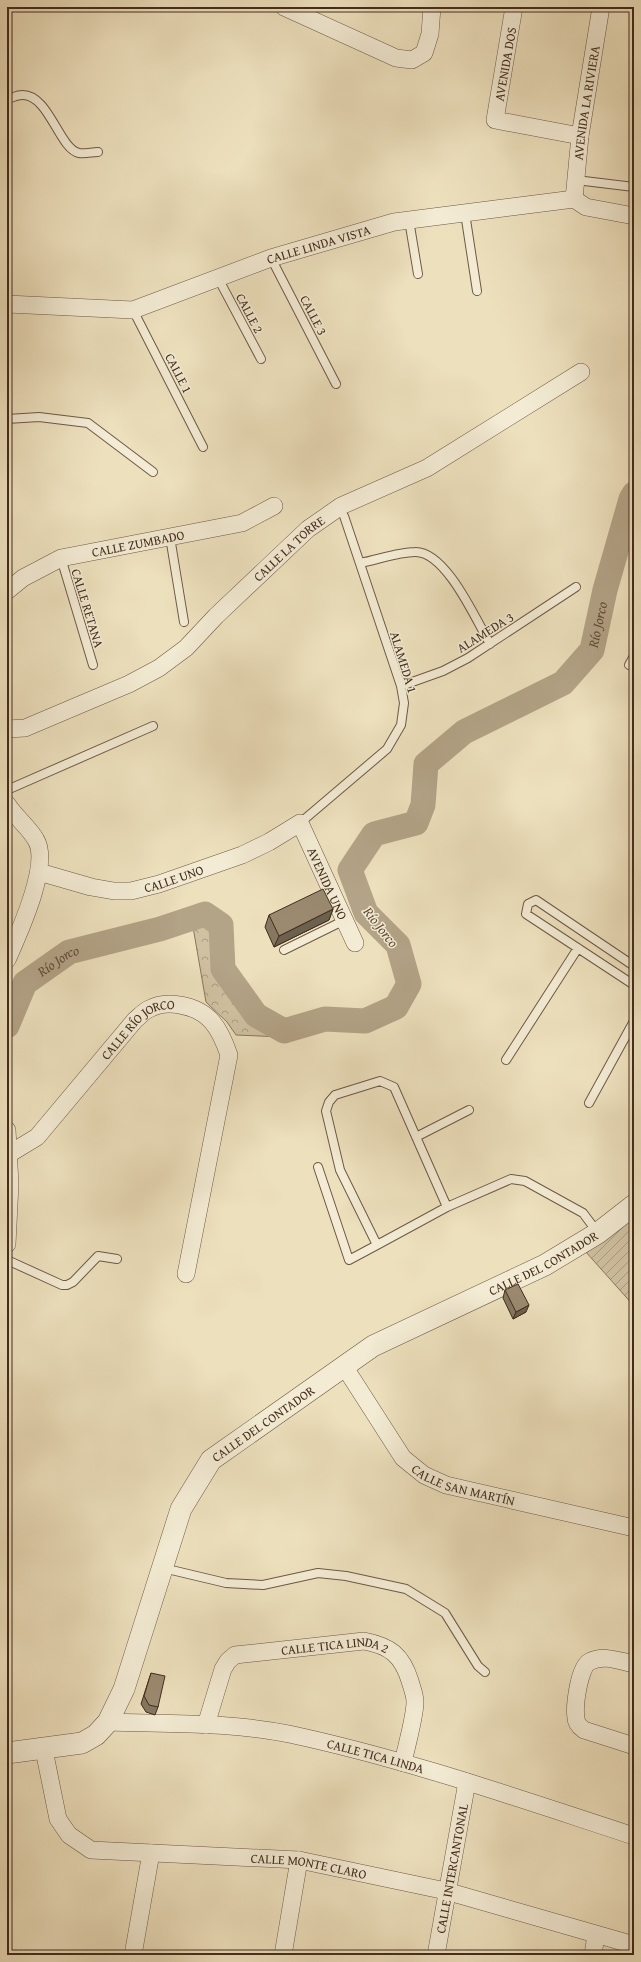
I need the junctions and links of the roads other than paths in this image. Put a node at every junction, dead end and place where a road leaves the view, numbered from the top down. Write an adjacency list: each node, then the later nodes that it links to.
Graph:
1 (284, 7): 2 (street)
2 (432, 7)
3 (514, 7): 6 (street, AVENIDA DOS)
4 (601, 7): 6 (street, AVENIDA LA RIVIERA)
5 (7, 99): 7 (lane)
6 (580, 136): 8 (street, AVENIDA LA RIVIERA)
7 (98, 152)
8 (576, 180): 9 (lane); 10 (street, AVENIDA LA RIVIERA)
9 (634, 187)
10 (574, 199): 11 (street, CALLE LINDA VISTA); 12 (street)
11 (465, 213): 13 (street, CALLE LINDA VISTA); 17 (lane)
12 (634, 216)
13 (409, 220): 14 (street, CALLE LINDA VISTA); 15 (lane)
14 (271, 258): 16 (street, CALLE LINDA VISTA); 22 (lane, CALLE 3)
15 (418, 274)
16 (218, 278): 19 (street, CALLE LINDA VISTA); 20 (lane, CALLE 2)
17 (476, 291)
18 (7, 304): 19 (street, CALLE LINDA VISTA)
19 (134, 310): 24 (lane, CALLE 1)
20 (261, 359)
21 (581, 372): 40 (street, CALLE LA TORRE)
22 (336, 384)
23 (7, 419): 25 (lane)
24 (203, 447)
25 (152, 472)
26 (274, 506): 28 (street, CALLE ZUMBADO)
27 (344, 516): 30 (lane, ALAMEDA 1)
28 (170, 537): 29 (street, CALLE ZUMBADO); 33 (lane)
29 (61, 558): 32 (street, CALLE ZUMBADO); 36 (lane, CALLE RETANA)
30 (360, 563): 34 (lane); 38 (lane, ALAMEDA 1)
31 (576, 587): 34 (lane, ALAMEDA 3)
32 (7, 592)
33 (184, 622)
34 (490, 644): 38 (lane, ALAMEDA 3)
35 (634, 656): 37 (lane)
36 (93, 665)
37 (628, 665)
38 (401, 686): 43 (lane, ALAMEDA 1)
39 (153, 726): 41 (lane)
40 (7, 729)
41 (7, 790)
42 (9, 812): 44 (street)
43 (300, 823): 44 (street, CALLE UNO); 45 (street, AVENIDA UNO)
44 (39, 872): 49 (street)
45 (345, 920): 46 (street, AVENIDA UNO); 48 (lane)
46 (356, 943)
47 (578, 948): 50 (lane); 51 (lane); 53 (lane)
48 (284, 950)
49 (7, 960)
50 (634, 966)
51 (634, 985)
52 (634, 1022): 54 (lane)
53 (506, 1060)
54 (589, 1103)
55 (469, 1110): 57 (lane)
56 (7, 1130): 58 (street)
57 (416, 1137): 61 (lane); 64 (lane)
58 (9, 1154): 63 (street); 67 (street, CALLE RÍO JORCO)
59 (318, 1167): 64 (lane)
60 (634, 1205): 62 (street, CALLE DEL CONTADOR)
61 (447, 1207): 62 (lane); 64 (lane)
62 (598, 1233): 68 (street, CALLE DEL CONTADOR)
63 (7, 1244)
64 (377, 1245)
65 (117, 1259): 66 (lane)
66 (7, 1260)
67 (186, 1274)
68 (344, 1366): 69 (street, CALLE SAN MARTÍN); 70 (street, CALLE DEL CONTADOR)
69 (634, 1528)
70 (162, 1568): 72 (lane); 73 (street, CALLE DEL CONTADOR)
71 (634, 1664): 75 (street)
72 (485, 1672)
73 (108, 1722): 74 (street, CALLE TICA LINDA); 76 (street, CALLE DEL CONTADOR)
74 (206, 1725): 78 (street, CALLE TICA LINDA); 78 (street, CALLE TICA LINDA 2)
75 (634, 1746)
76 (44, 1750): 77 (street, CALLE DEL CONTADOR); 81 (street, CALLE MONTE CLARO)
77 (7, 1753)
78 (402, 1763): 79 (street, CALLE TICA LINDA)
79 (467, 1782): 80 (street, CALLE TICA LINDA); 83 (street, CALLE INTERCANTONAL)
80 (634, 1836)
81 (151, 1853): 82 (street, CALLE MONTE CLARO); 86 (street)
82 (299, 1860): 83 (street, CALLE MONTE CLARO); 87 (street)
83 (446, 1891): 84 (street, CALLE MONTE CLARO); 88 (street, CALLE INTERCANTONAL)
84 (596, 1935): 85 (street, CALLE MONTE CLARO); 89 (street)
85 (634, 1945)
86 (132, 1955)
87 (283, 1955)
88 (436, 1955)
89 (593, 1955)

